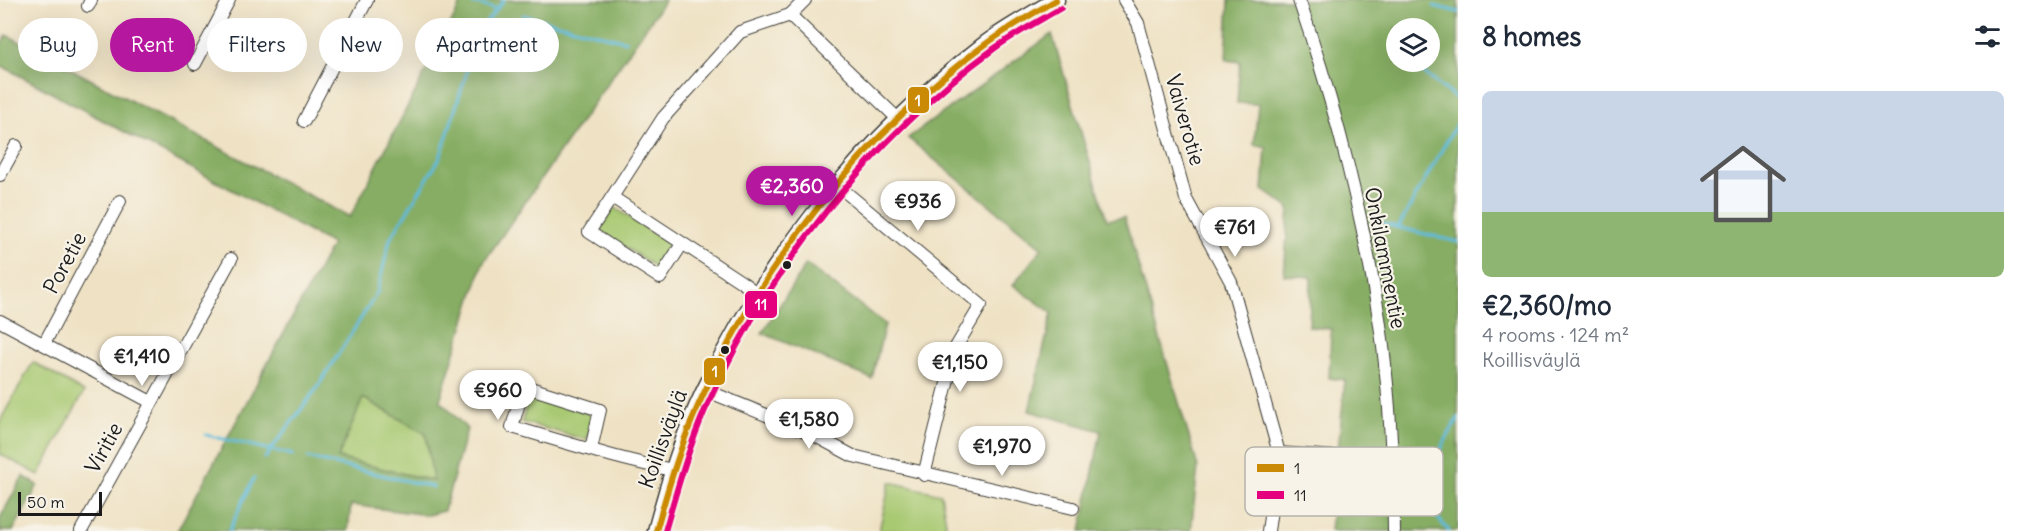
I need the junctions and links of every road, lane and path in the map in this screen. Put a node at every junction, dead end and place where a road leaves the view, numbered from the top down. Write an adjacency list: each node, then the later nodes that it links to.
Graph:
1 (229, 0): 8 (street)
2 (367, 0): 10 (street)
3 (805, 0): 7 (street)
4 (1056, 0): 9 (street, Koillisväylä)
5 (1124, 0): 23 (street, Vaiverotie)
6 (1299, 0): 24 (street, Onkilammentie)
7 (790, 15): 9 (street); 14 (street)
8 (195, 64)
9 (898, 119): 13 (street, Koillisväylä)
10 (304, 121)
11 (16, 146): 12 (street)
12 (0, 175)
13 (836, 184): 18 (street, Koillisväylä); 27 (street)
14 (612, 197): 16 (street); 16 (street)
15 (120, 201): 20 (street, Poretie)
16 (682, 244): 18 (street)
17 (231, 259): 22 (street, Viritie)
18 (758, 294): 21 (street, Koillisväylä)
19 (0, 321): 20 (street)
20 (44, 344): 22 (street)
21 (705, 390): 26 (street, Koillisväylä); 27 (street)
22 (151, 402): 31 (street, Viritie)
23 (1278, 447)
24 (1392, 447)
25 (591, 449): 25 (street); 26 (street)
26 (674, 470): 32 (street, Koillisväylä)
27 (924, 475): 28 (street)
28 (1073, 508)
29 (1270, 516): 33 (street, Vaiverotie)
30 (1394, 516): 34 (street, Onkilammentie)
31 (81, 531)
32 (656, 531)
33 (1268, 531)
34 (1394, 531)

